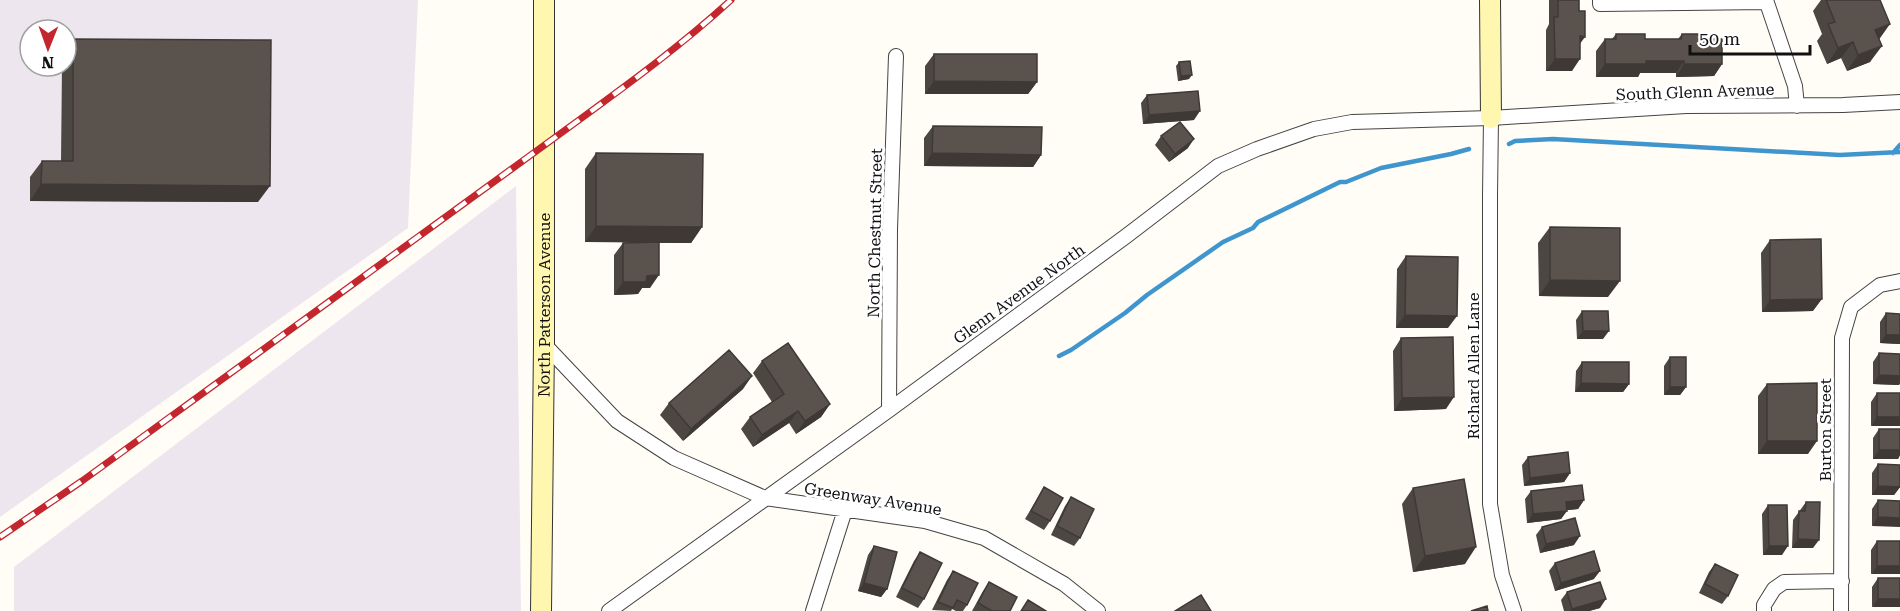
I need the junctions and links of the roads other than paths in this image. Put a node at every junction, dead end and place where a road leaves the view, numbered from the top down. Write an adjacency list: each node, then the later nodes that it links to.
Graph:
1 (544, 0): 10 (main road, North Patterson Avenue)
2 (1490, 0): 8 (main road)
3 (1600, 0): 4 (street)
4 (1766, 1): 7 (street)
5 (896, 56): 11 (street, North Chestnut Street)
6 (1900, 102): 7 (street, South Glenn Avenue)
7 (1797, 106): 8 (street, South Glenn Avenue)
8 (1491, 118): 11 (street, Glenn Avenue North); 19 (street, Richard Allen Lane)
9 (1900, 281): 14 (street, Burton Street)
10 (544, 344): 12 (street, Greenway Avenue); 15 (main road, North Patterson Avenue)
11 (889, 410): 12 (street, Glenn Avenue North)
12 (765, 498): 13 (street, Greenway Avenue); 16 (street, Glenn Avenue North)
13 (845, 510): 17 (street); 18 (street, Greenway Avenue)
14 (1842, 581): 20 (street); 21 (street, Burton Street)
15 (541, 611)
16 (609, 611)
17 (813, 611)
18 (1098, 611)
19 (1514, 611)
20 (1764, 611)
21 (1841, 611)

